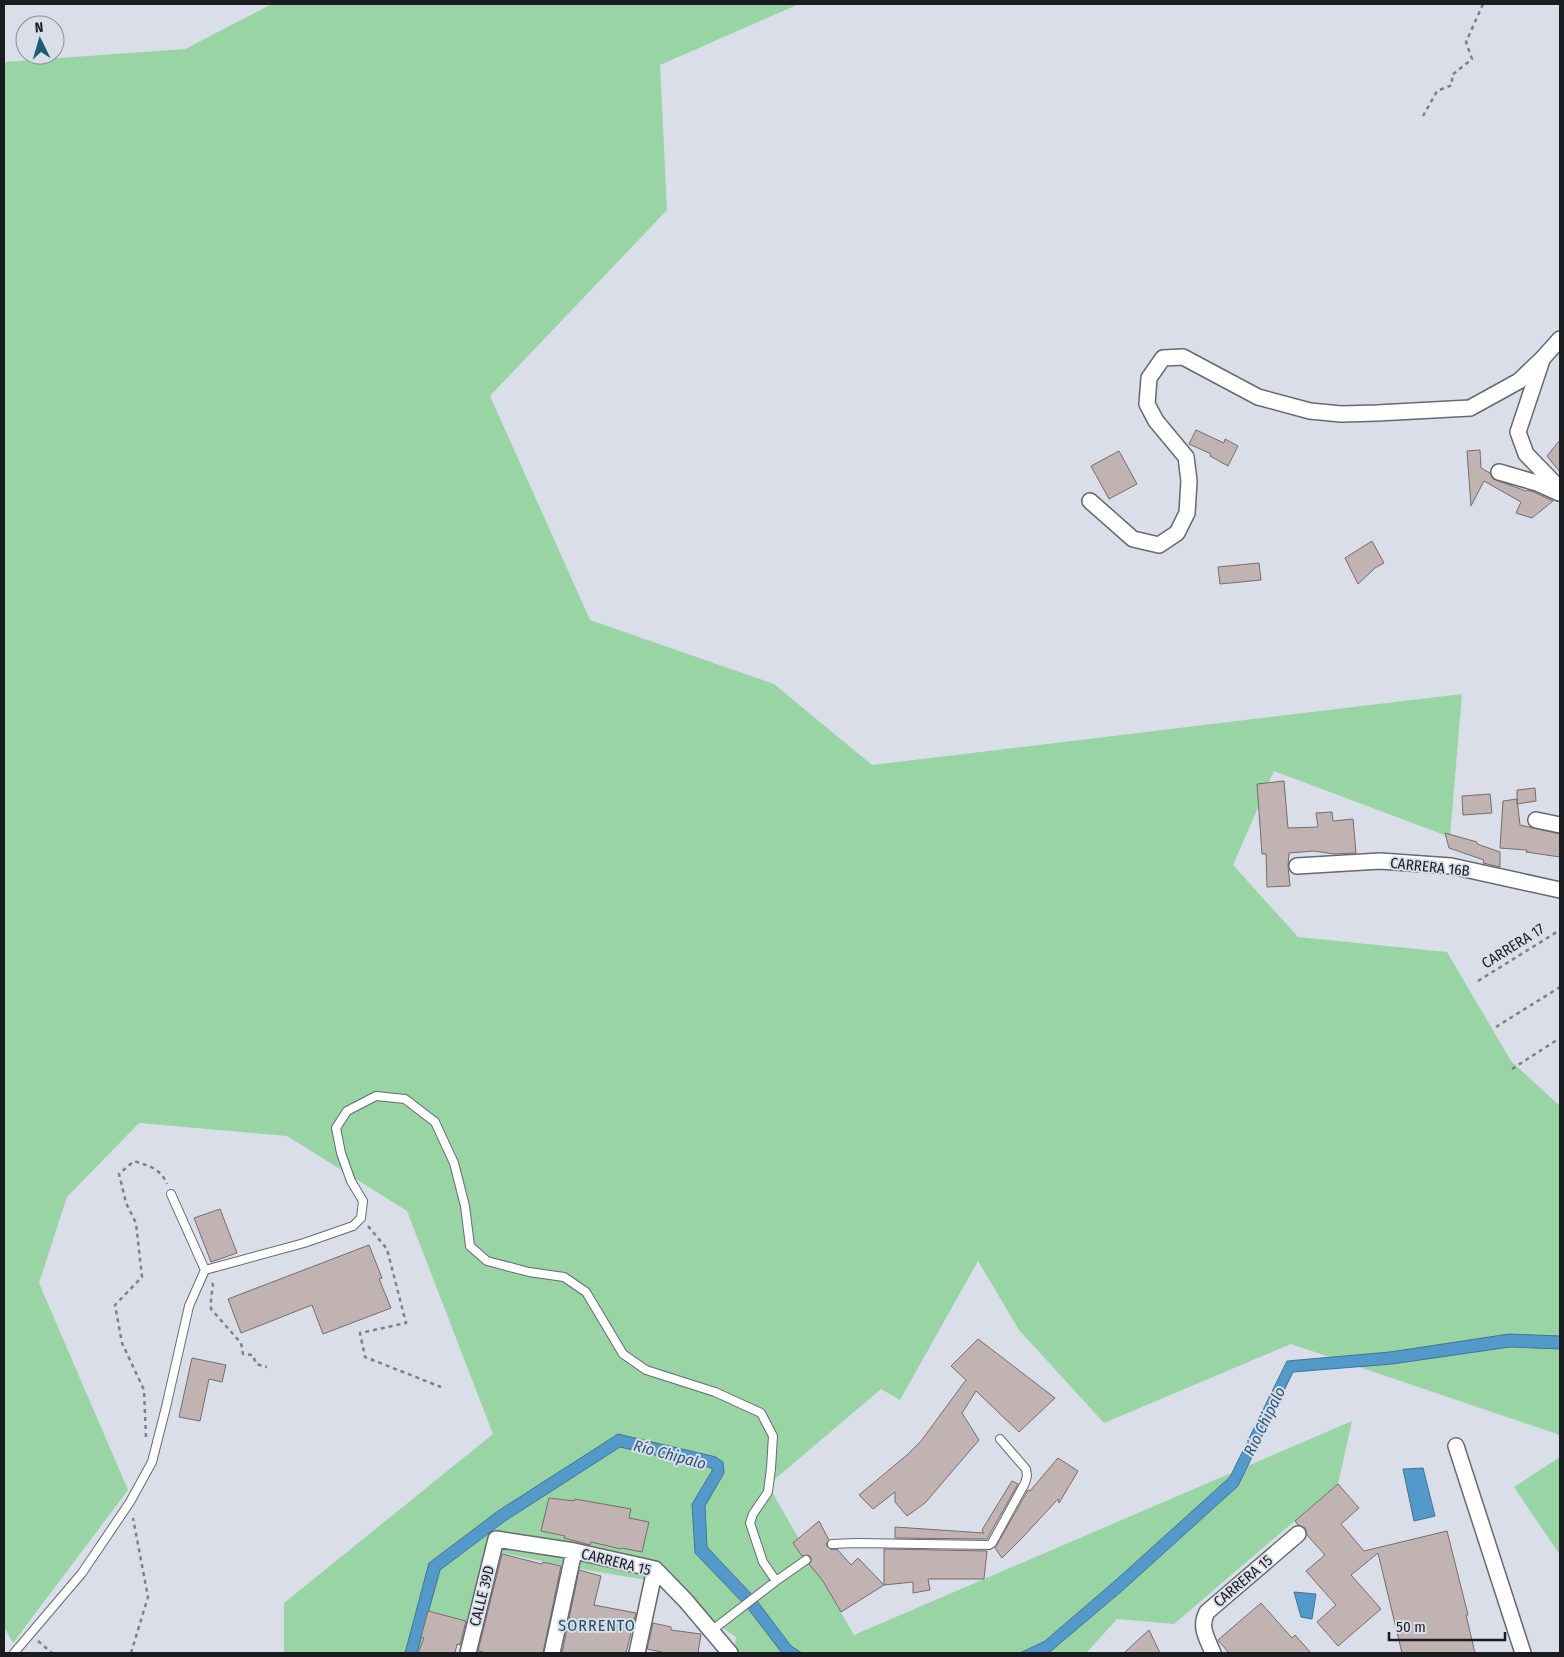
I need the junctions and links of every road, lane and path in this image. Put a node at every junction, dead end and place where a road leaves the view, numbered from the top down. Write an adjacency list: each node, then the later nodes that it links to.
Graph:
1 (1484, 4): 2 (path)
2 (1423, 116)
3 (1560, 339): 4 (street)
4 (1542, 359): 6 (street); 8 (street)
5 (1499, 472): 7 (street)
6 (1560, 489)
7 (1560, 494)
8 (1090, 501)
9 (1536, 820): 10 (street)
10 (1560, 825)
11 (1297, 866): 12 (street, CARRERA 16B)
12 (1559, 887)
13 (1560, 930): 14 (path, CARRERA 17)
14 (1478, 981)
15 (1560, 988): 16 (path)
16 (1496, 1027)
17 (1560, 1038): 18 (path)
18 (1512, 1069)
19 (171, 1194): 21 (lane); 26 (path)
20 (361, 1218): 21 (lane); 23 (path); 34 (lane)
21 (205, 1270): 22 (path); 26 (lane)
22 (267, 1367)
23 (441, 1387)
24 (1000, 1439): 30 (lane)
25 (1456, 1446): 45 (street)
26 (152, 1462): 27 (lane)
27 (130, 1502): 36 (lane); 39 (path)
28 (1298, 1534): 44 (street, CARRERA 15)
29 (496, 1539): 31 (street, CARRERA 15); 40 (street, CALLE 39D)
30 (832, 1544)
31 (574, 1551): 33 (street, CARRERA 15); 41 (street)
32 (806, 1560): 34 (lane)
33 (655, 1570): 35 (street, CARRERA 15); 42 (street)
34 (776, 1581): 35 (lane)
35 (711, 1631): 43 (street, CARRERA 15)
36 (30, 1636): 37 (lane); 38 (path)
37 (14, 1653)
38 (52, 1653)
39 (131, 1653)
40 (468, 1653)
41 (552, 1653)
42 (637, 1653)
43 (730, 1653)
44 (1213, 1653)
45 (1523, 1653)

